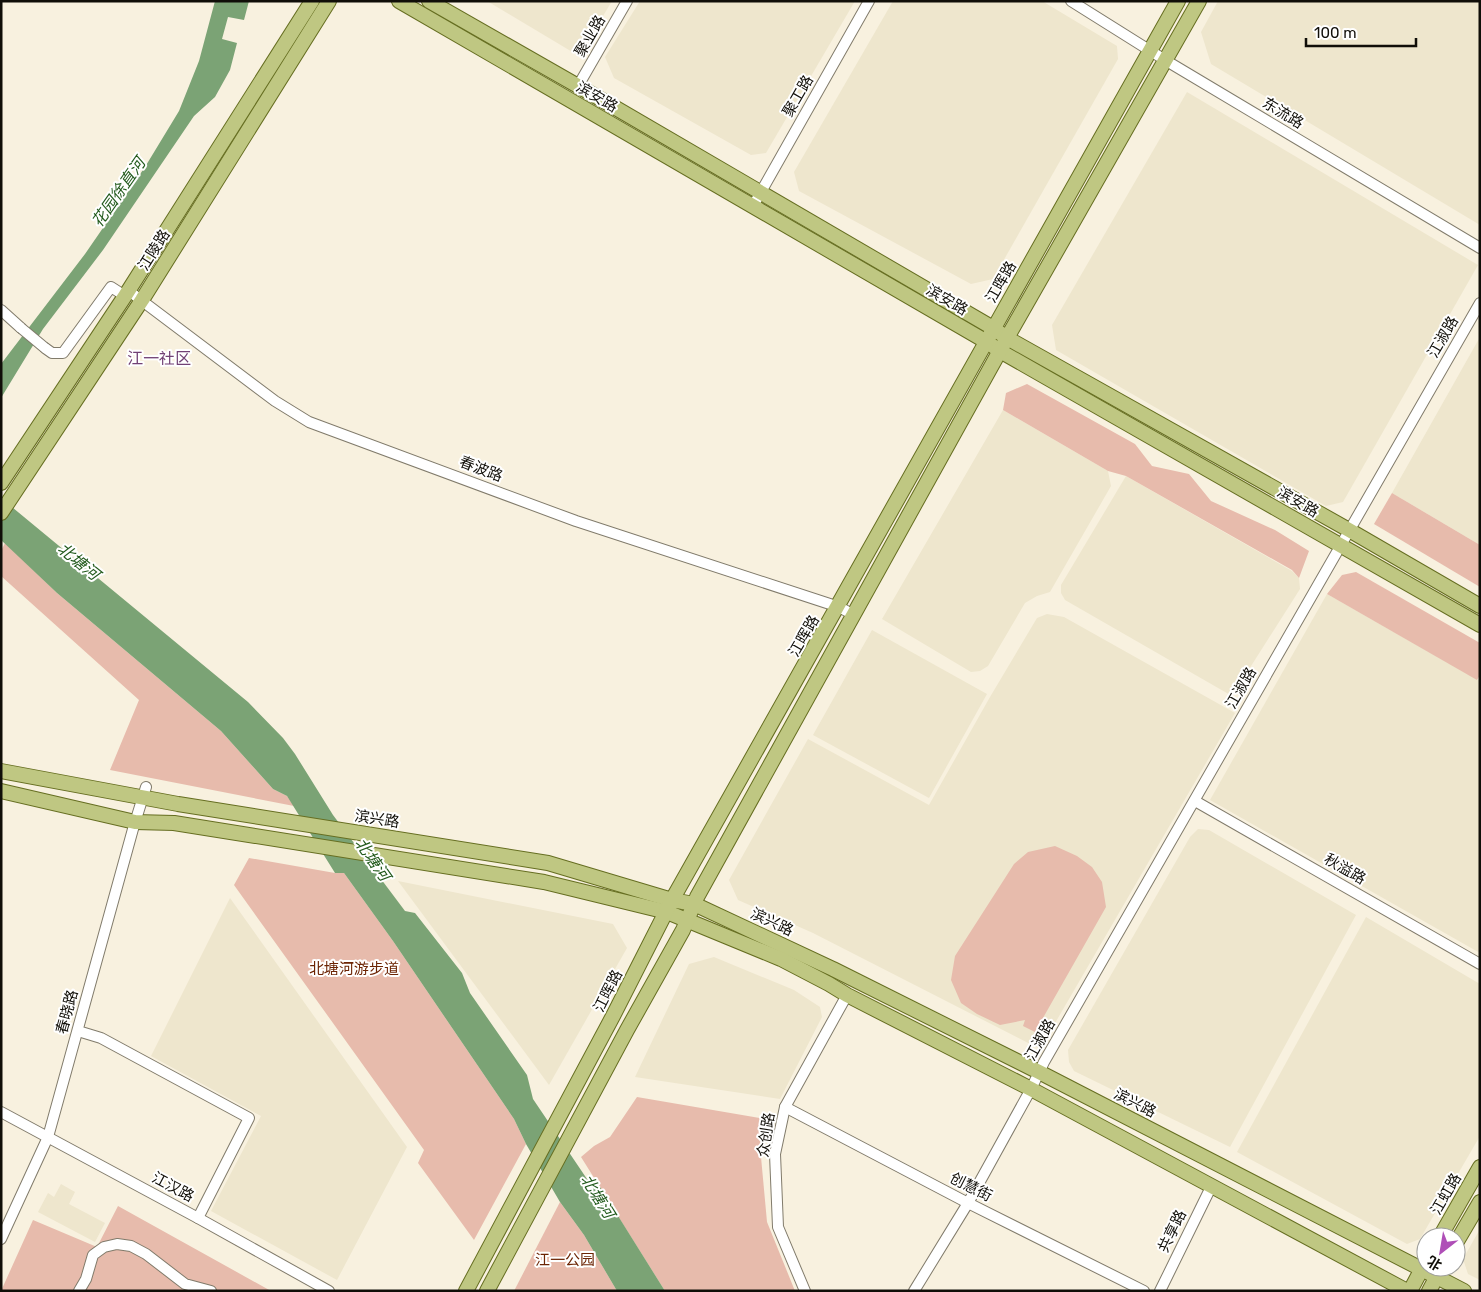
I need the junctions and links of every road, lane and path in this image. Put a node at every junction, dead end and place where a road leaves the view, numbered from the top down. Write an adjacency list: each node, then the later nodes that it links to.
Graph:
1 (312, 1): 16 (main road, 江陵路)
2 (329, 1): 17 (main road, 江陵路)
3 (399, 1): 14 (main road, 滨安路)
4 (429, 1): 12 (main road, 滨安路)
5 (627, 1): 12 (street, 聚业路)
6 (869, 1): 13 (street, 聚工路)
7 (1071, 1): 10 (street, 东流路)
8 (1178, 1): 10 (main road, 江晖路)
9 (1199, 1): 11 (main road)
10 (1151, 50): 11 (street, 东流路); 20 (main road, 江晖路)
11 (1165, 60): 15 (street, 东流路); 21 (main road)
12 (578, 86): 13 (main road, 滨安路)
13 (760, 192): 14 (street, 聚工路); 20 (main road, 滨安路)
14 (753, 206): 22 (main road, 滨安路)
15 (1480, 248)
16 (127, 294): 17 (street, 春波路); 19 (street, bridge); 24 (main road, 江陵路)
17 (142, 300): 25 (main road, 江陵路); 29 (street, 春波路)
18 (1480, 303): 26 (street, 江淑路)
19 (1, 310)
20 (993, 328): 21 (main road, 滨安路); 22 (main road, 江晖路)
21 (1007, 338): 23 (main road); 26 (main road, 滨安路)
22 (987, 342): 23 (main road, 滨安路); 29 (main road, 江晖路)
23 (1000, 351): 27 (main road, 滨安路); 30 (main road)
24 (1, 482)
25 (1, 513)
26 (1349, 530): 27 (street, 江淑路); 28 (main road, 滨安路)
27 (1341, 546): 31 (main road, 滨安路); 35 (street, 江淑路)
28 (1480, 606)
29 (839, 607): 30 (street, 春波路); 38 (main road, 江晖路)
30 (854, 615): 37 (main road)
31 (1480, 625)
32 (1, 771): 34 (main road, 滨兴路)
33 (1, 791): 36 (main road, 滨兴路)
34 (145, 792): 36 (street, 春晓路); 38 (main road, 滨兴路)
35 (1194, 801): 40 (street, 秋溢路); 43 (street, 江淑路)
36 (136, 822): 38 (main road, 滨兴路); 42 (street, 春晓路)
37 (694, 904): 38 (main road, 滨兴路); 39 (main road); 43 (main road, 滨兴路)
38 (670, 906): 39 (main road, 滨兴路); 64 (main road, 江晖路)
39 (687, 920): 41 (main road, 滨兴路); 65 (main road)
40 (1480, 964)
41 (847, 995): 44 (main road, 滨兴路); 45 (street, 众创路)
42 (78, 1031): 47 (street, 春晓路); 52 (street)
43 (1039, 1072): 44 (street, 江淑路); 56 (main road, 滨兴路)
44 (1031, 1089): 49 (main road, 滨兴路); 51 (street, 江淑路)
45 (786, 1107): 51 (street, 创慧街); 66 (street, 众创路)
46 (1, 1112): 47 (street, 江汉路)
47 (48, 1137): 52 (street, 江汉路); 55 (street, 春晓路)
48 (1480, 1167): 53 (main road, 江虹路)
49 (1212, 1185): 68 (street, 共享路); 69 (main road, 滨兴路)
50 (1480, 1202): 54 (main road)
51 (968, 1203): 60 (street, 江淑路); 67 (street, 创慧街)
52 (198, 1218): 63 (street, 江汉路)
53 (1446, 1227)
54 (1465, 1227)
55 (1, 1239)
56 (1416, 1261)
57 (1417, 1277): 69 (main road)
58 (1436, 1277): 70 (main road)
59 (1446, 1277): 71 (main road, 滨兴路)
60 (917, 1290)
61 (79, 1291): 62 (street)
62 (212, 1291)
63 (329, 1291)
64 (466, 1291)
65 (487, 1291)
66 (805, 1291)
67 (1144, 1291)
68 (1160, 1291)
69 (1408, 1291)
70 (1429, 1291)
71 (1464, 1291)

